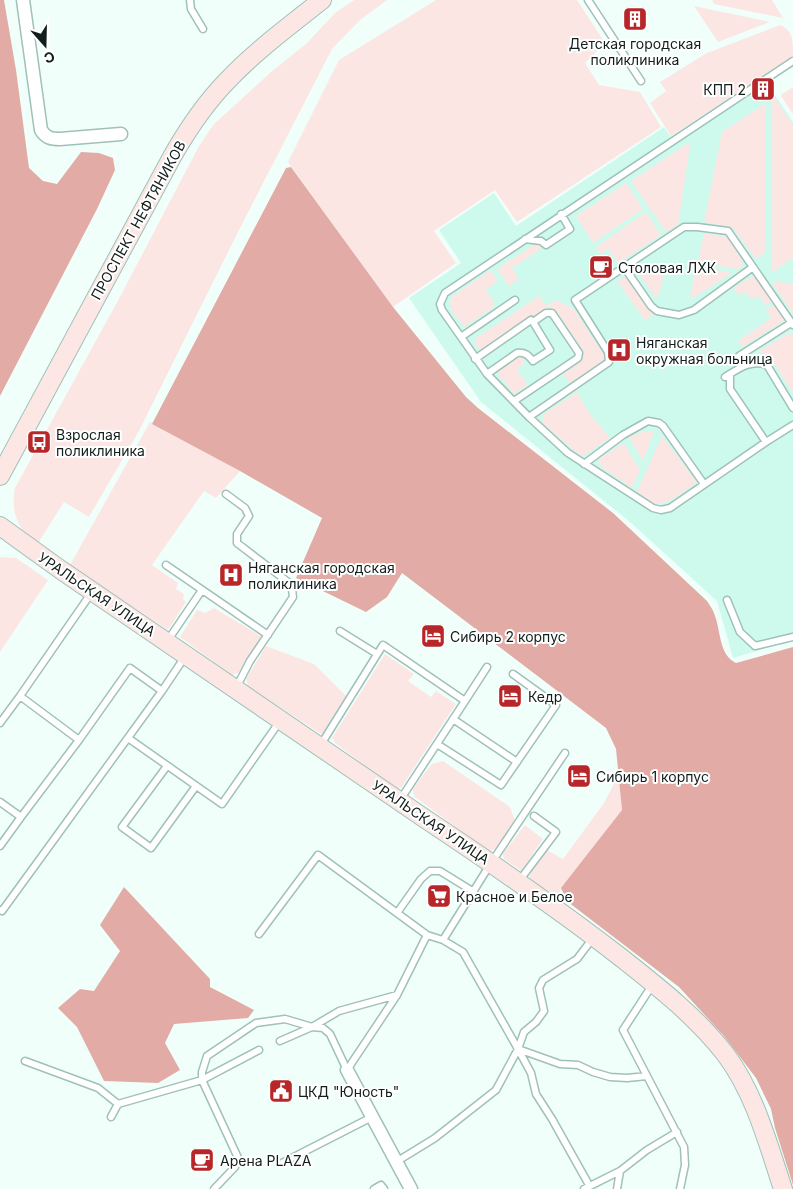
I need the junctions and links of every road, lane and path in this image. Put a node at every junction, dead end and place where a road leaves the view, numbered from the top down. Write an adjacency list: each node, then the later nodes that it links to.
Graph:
1 (23, 0): 8 (street)
2 (190, 0): 5 (lane)
3 (322, 0): 26 (street, ПРОСПЕКТ НЕФТЯНИКОВ)
4 (588, 0): 7 (lane)
5 (203, 29)
6 (793, 61): 9 (lane)
7 (641, 81)
8 (121, 134)
9 (561, 214): 10 (lane); 10 (lane)
10 (524, 239): 16 (lane)
11 (754, 267): 12 (lane); 12 (lane); 15 (lane)
12 (624, 268): 22 (lane)
13 (514, 300): 16 (lane)
14 (534, 322): 18 (lane); 19 (lane); 20 (lane)
15 (792, 324): 17 (lane)
16 (461, 337): 18 (lane)
17 (740, 356)
18 (475, 359): 19 (lane)
19 (487, 374): 20 (lane)
20 (514, 401): 22 (lane)
21 (793, 408): 24 (lane)
22 (530, 417): 25 (lane)
23 (793, 425): 24 (lane)
24 (766, 442): 27 (lane)
25 (584, 464): 27 (lane); 27 (lane)
26 (0, 476)
27 (704, 484)
28 (226, 494): 35 (lane)
29 (0, 526): 32 (street, УРАЛЬСКАЯ УЛИЦА)
30 (166, 564): 31 (lane)
31 (202, 590): 35 (lane); 37 (lane)
32 (93, 591): 37 (street, УРАЛЬСКАЯ УЛИЦА); 44 (lane)
33 (727, 600): 36 (lane)
34 (340, 631): 39 (lane)
35 (268, 634): 42 (lane)
36 (793, 637)
37 (167, 642): 38 (street, УРАЛЬСКАЯ УЛИЦА)
38 (186, 654): 42 (street, УРАЛЬСКАЯ УЛИЦА); 43 (lane)
39 (377, 654): 45 (lane); 52 (lane)
40 (486, 667): 45 (lane)
41 (513, 674): 54 (lane)
42 (235, 689): 47 (street, УРАЛЬСКАЯ УЛИЦА)
43 (162, 691): 49 (lane); 50 (lane)
44 (20, 696): 48 (lane); 50 (lane)
45 (465, 701): 46 (lane)
46 (453, 719): 51 (lane); 54 (lane)
47 (281, 720): 52 (street, УРАЛЬСКАЯ УЛИЦА); 56 (lane)
48 (0, 724)
49 (128, 738): 55 (lane); 65 (lane)
50 (78, 740): 60 (lane)
51 (437, 744): 54 (lane); 57 (lane)
52 (320, 746): 57 (street, УРАЛЬСКАЯ УЛИЦА)
53 (565, 753): 62 (lane)
54 (517, 762)
55 (167, 766): 56 (lane); 56 (lane)
56 (196, 786)
57 (399, 801): 62 (street, УРАЛЬСКАЯ УЛИЦА)
58 (0, 802): 60 (lane)
59 (534, 816): 63 (lane)
60 (21, 817): 61 (lane)
61 (0, 846)
62 (491, 863): 63 (street, УРАЛЬСКАЯ УЛИЦА); 64 (lane)
63 (518, 882): 69 (street, УРАЛЬСКАЯ УЛИЦА)
64 (474, 892): 66 (lane); 70 (lane)
65 (0, 910)
66 (397, 913): 67 (lane); 68 (lane)
67 (259, 934)
68 (427, 935): 70 (lane); 72 (lane)
69 (594, 937): 71 (street, УРАЛЬСКАЯ УЛИЦА); 75 (lane)
70 (442, 940): 75 (lane)
71 (653, 983): 79 (lane); 95 (street, УРАЛЬСКАЯ УЛИЦА)
72 (397, 995): 73 (lane); 78 (lane)
73 (312, 1027): 74 (lane); 78 (lane); 80 (lane)
74 (280, 1041)
75 (518, 1049): 79 (lane); 85 (lane); 88 (lane)
76 (259, 1050): 80 (lane)
77 (26, 1060): 81 (lane)
78 (347, 1070): 83 (street)
79 (647, 1076): 84 (lane)
80 (202, 1080): 81 (lane); 89 (lane)
81 (118, 1104): 82 (lane)
82 (111, 1117)
83 (372, 1117): 85 (street); 86 (lane)
84 (677, 1132): 87 (lane); 94 (lane)
85 (396, 1162): 92 (street)
86 (282, 1163)
87 (620, 1171): 88 (lane); 93 (lane)
88 (586, 1187)
89 (214, 1189)
90 (374, 1189): 91 (lane)
91 (384, 1189)
92 (411, 1189)
93 (617, 1189)
94 (680, 1189)
95 (784, 1189)

